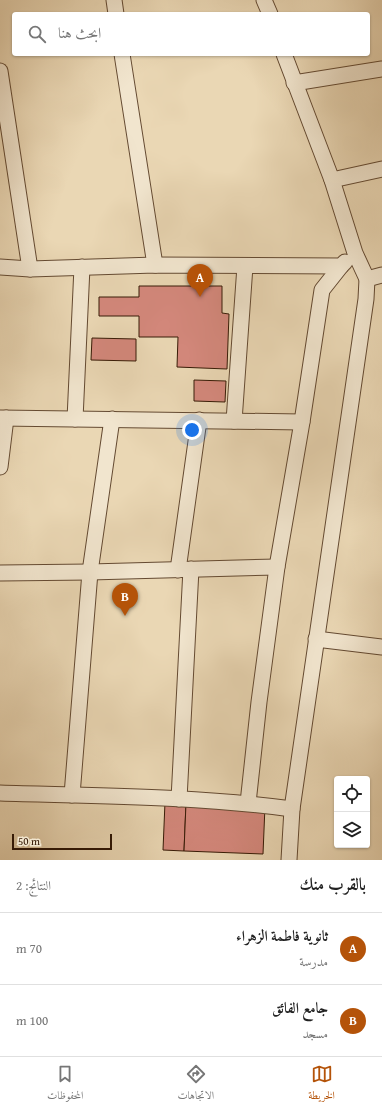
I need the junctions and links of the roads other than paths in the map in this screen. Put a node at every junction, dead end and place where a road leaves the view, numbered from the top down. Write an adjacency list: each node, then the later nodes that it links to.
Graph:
1 (114, 0): 3 (street)
2 (264, 0): 4 (street)
3 (116, 12)
4 (269, 12)
5 (122, 56): 13 (street)
6 (285, 56): 9 (street)
7 (382, 69): 9 (street)
8 (0, 71): 18 (street)
9 (294, 83): 11 (street)
10 (382, 169): 11 (street)
11 (332, 180): 12 (street)
12 (355, 253): 15 (street); 20 (street)
13 (155, 265): 14 (street); 17 (street)
14 (245, 266): 15 (street); 25 (street)
15 (341, 266): 26 (street)
16 (0, 267): 18 (street)
17 (82, 267): 18 (street); 22 (street)
18 (30, 268)
19 (382, 275): 20 (street)
20 (367, 279): 32 (street)
21 (3, 418): 22 (street); 27 (street)
22 (75, 419): 23 (street)
23 (112, 419): 24 (street); 30 (street)
24 (199, 420): 25 (street); 29 (street)
25 (234, 421): 26 (street)
26 (302, 422): 28 (street)
27 (0, 467)
28 (277, 567): 29 (street); 37 (street)
29 (185, 570): 30 (street); 36 (street)
30 (90, 572): 31 (street); 35 (street)
31 (0, 573)
32 (316, 639): 33 (street); 38 (street)
33 (382, 647)
34 (0, 793): 35 (street)
35 (72, 795): 36 (street)
36 (179, 799): 37 (street)
37 (248, 803): 38 (street)
38 (292, 809): 39 (street)
39 (289, 860)

